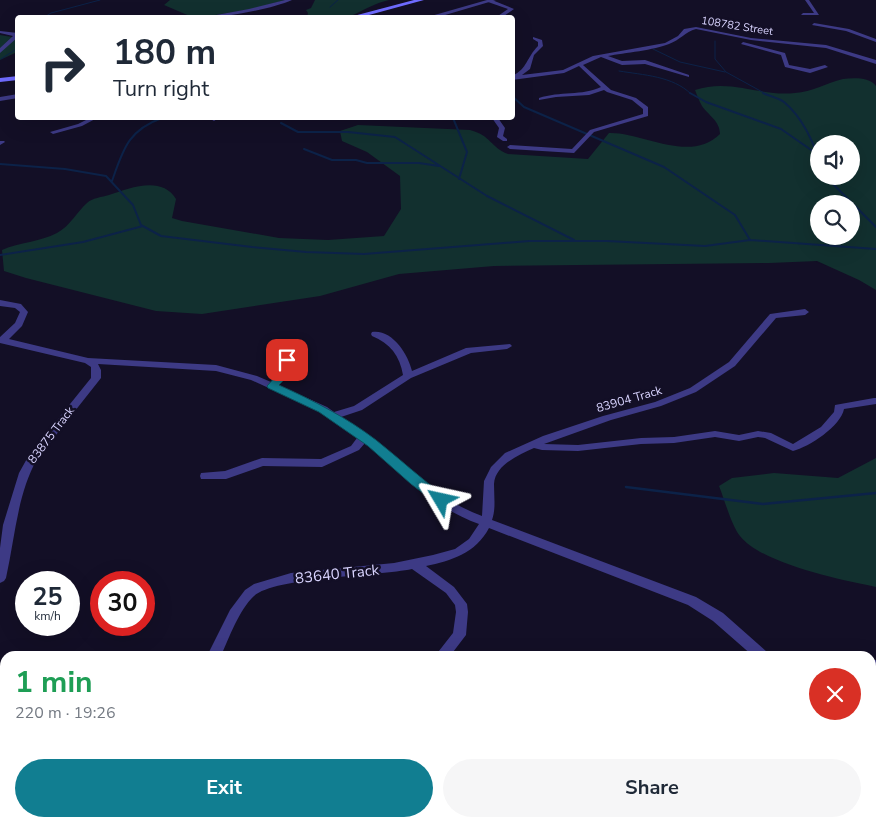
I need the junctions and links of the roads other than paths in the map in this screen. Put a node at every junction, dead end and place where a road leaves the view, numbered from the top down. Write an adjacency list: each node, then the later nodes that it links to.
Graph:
1 (290, 0): 6 (street)
2 (421, 0): 7 (main road)
3 (491, 0): 8 (street); 9 (street)
4 (807, 0): 5 (street)
5 (803, 14)
6 (220, 15)
7 (362, 15)
8 (438, 15)
9 (502, 15)
10 (814, 24): 16 (street)
11 (701, 29): 18 (street, 108782 Street); 19 (street, 108782 Street); 21 (street)
12 (0, 32): 13 (street)
13 (15, 35)
14 (15, 37): 17 (street)
15 (536, 38): 23 (street)
16 (876, 41)
17 (0, 51)
18 (601, 56): 20 (street, 108782 Street); 22 (street)
19 (876, 61)
20 (579, 64): 25 (street, 108782 Street); 27 (street)
21 (825, 67)
22 (687, 76)
23 (515, 77)
24 (15, 78): 26 (main road)
25 (515, 78)
26 (0, 80)
27 (604, 88): 29 (street); 35 (street)
28 (15, 97): 30 (street)
29 (540, 99)
30 (0, 100)
31 (90, 120): 33 (street)
32 (498, 120): 34 (street)
33 (53, 132)
34 (505, 140)
35 (510, 147)
36 (0, 303): 39 (street)
37 (805, 312): 48 (street, 83904 Track)
38 (375, 334): 43 (street)
39 (1, 340): 42 (street)
40 (508, 346): 43 (street)
41 (286, 348): 44 (street)
42 (88, 361): 44 (street); 52 (street, 83875 Track)
43 (408, 376): 46 (street)
44 (272, 386): 46 (street)
45 (874, 401): 48 (street)
46 (333, 416): 47 (street)
47 (363, 437): 49 (street); 50 (street)
48 (532, 444): 50 (street, 83904 Track)
49 (205, 476)
50 (485, 523): 51 (street, 83640 Track); 55 (street)
51 (414, 564): 53 (street, 83640 Track); 54 (street)
52 (0, 578)
53 (216, 651)
54 (447, 651)
55 (757, 651)

